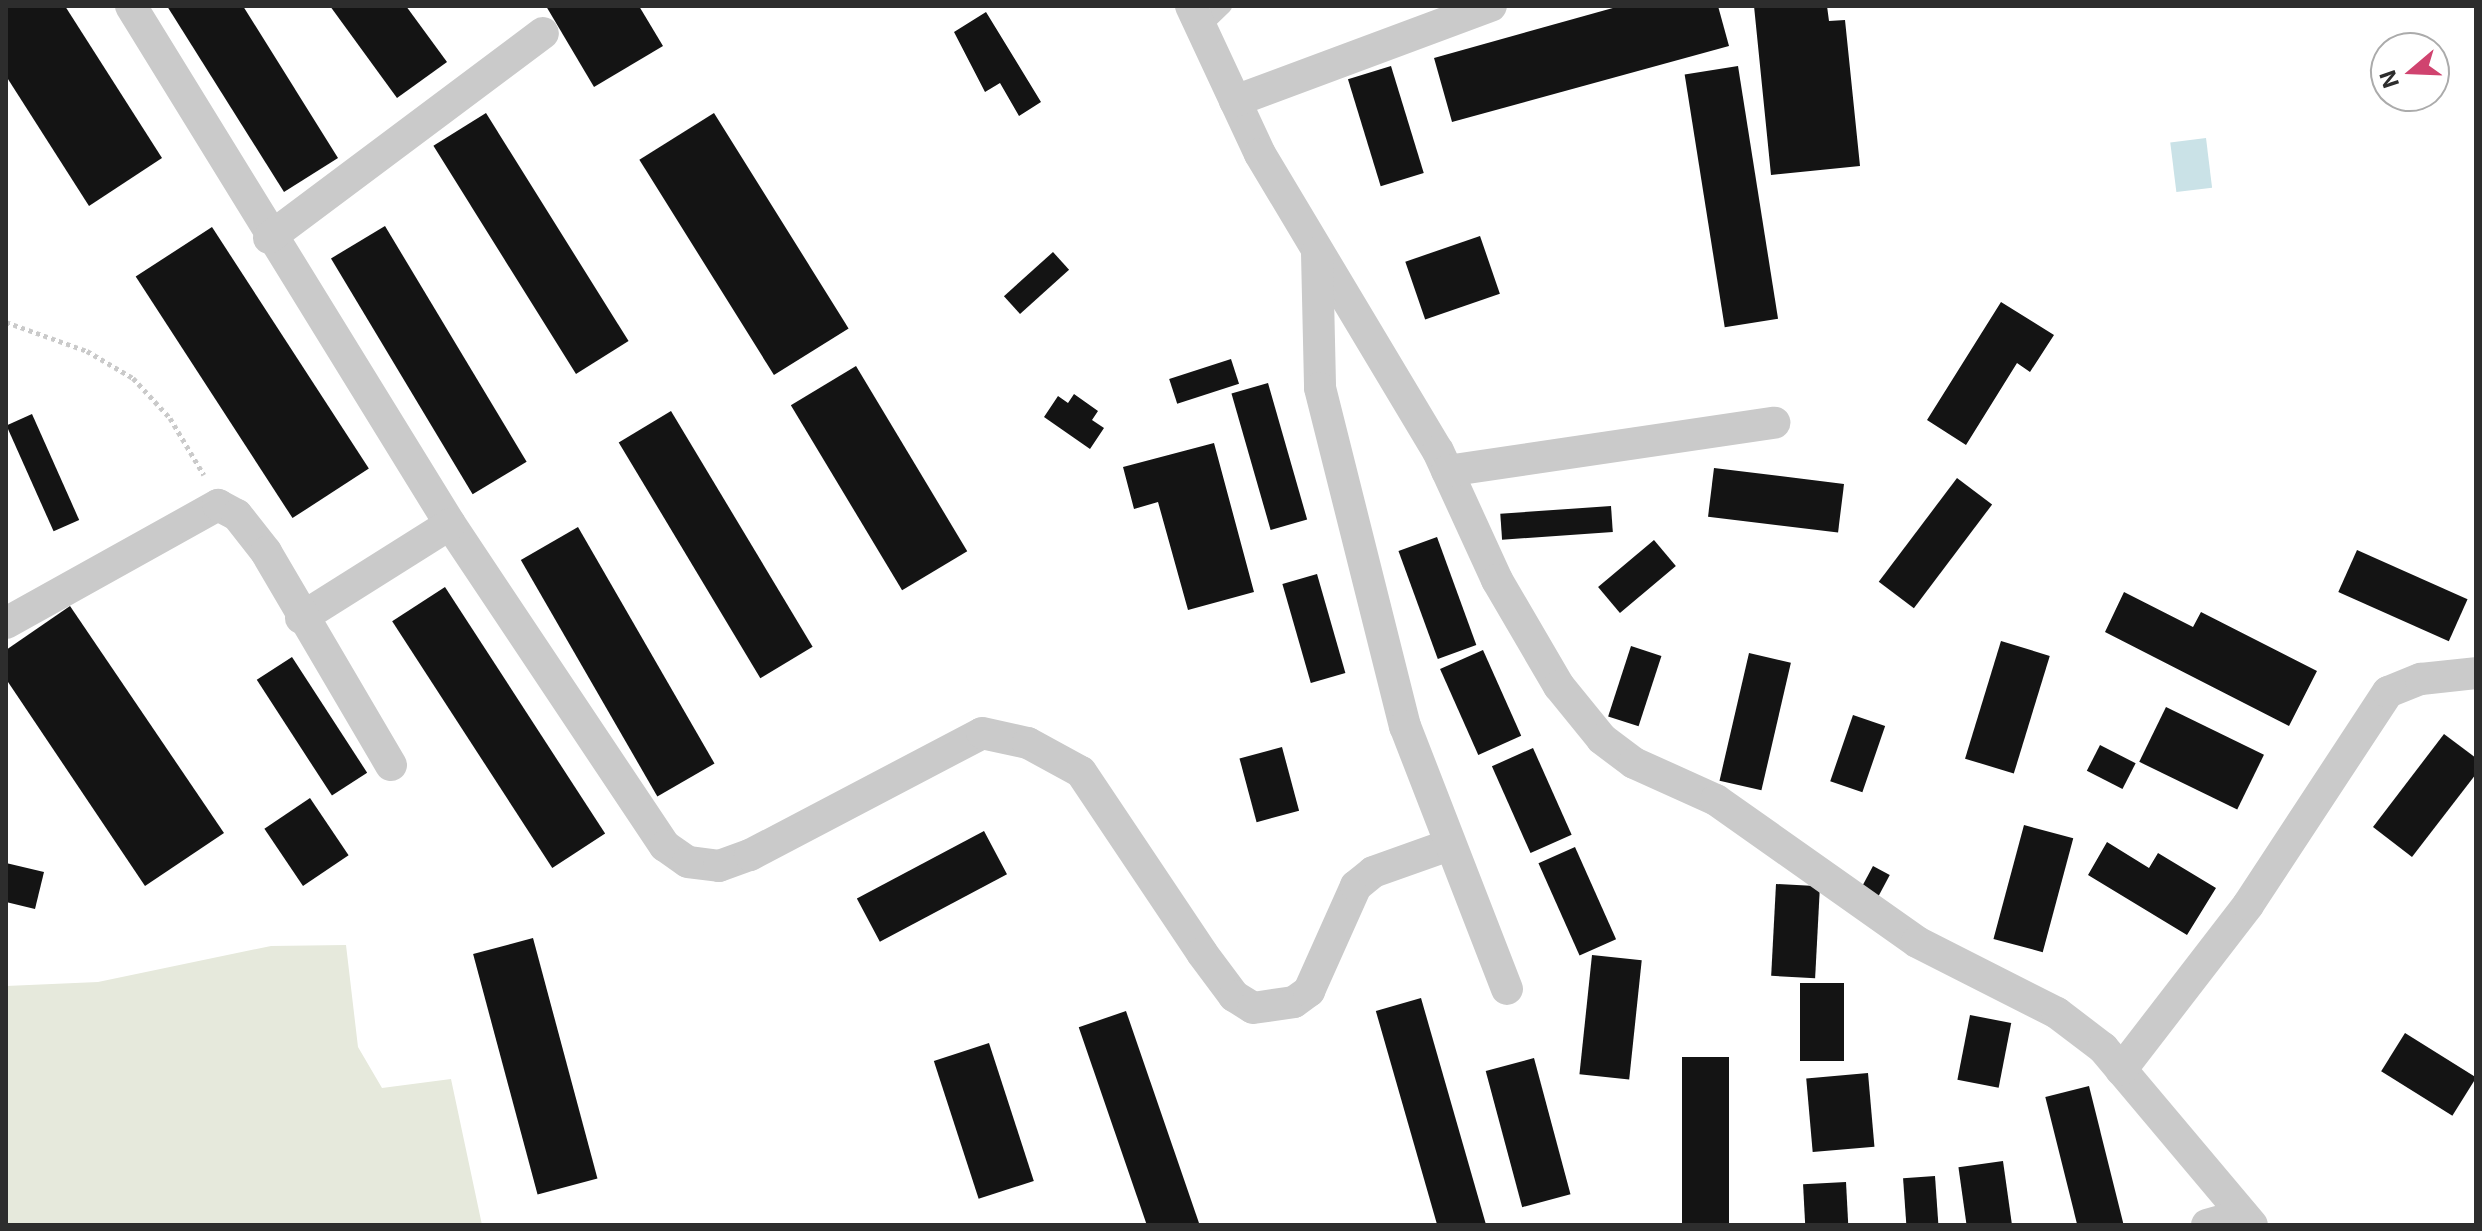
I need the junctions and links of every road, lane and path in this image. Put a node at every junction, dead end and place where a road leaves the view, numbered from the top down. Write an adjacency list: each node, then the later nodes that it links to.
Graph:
1 (131, 6): 6 (street)
2 (1491, 6): 5 (street)
3 (1205, 13): 5 (street)
4 (543, 33): 6 (street)
5 (1235, 101): 7 (street)
6 (269, 238): 12 (street)
7 (1317, 249): 10 (street); 17 (street)
8 (6, 322): 11 (path)
9 (1774, 423): 10 (street)
10 (1447, 471): 19 (street)
11 (218, 505): 13 (street); 14 (street)
12 (450, 524): 13 (street); 17 (street)
13 (301, 618): 16 (street)
14 (6, 623)
15 (2476, 673): 19 (street)
16 (391, 765)
17 (1449, 845): 18 (street)
18 (1507, 989)
19 (2121, 1070): 20 (street)
20 (2248, 1220): 21 (street)
21 (2207, 1225)

